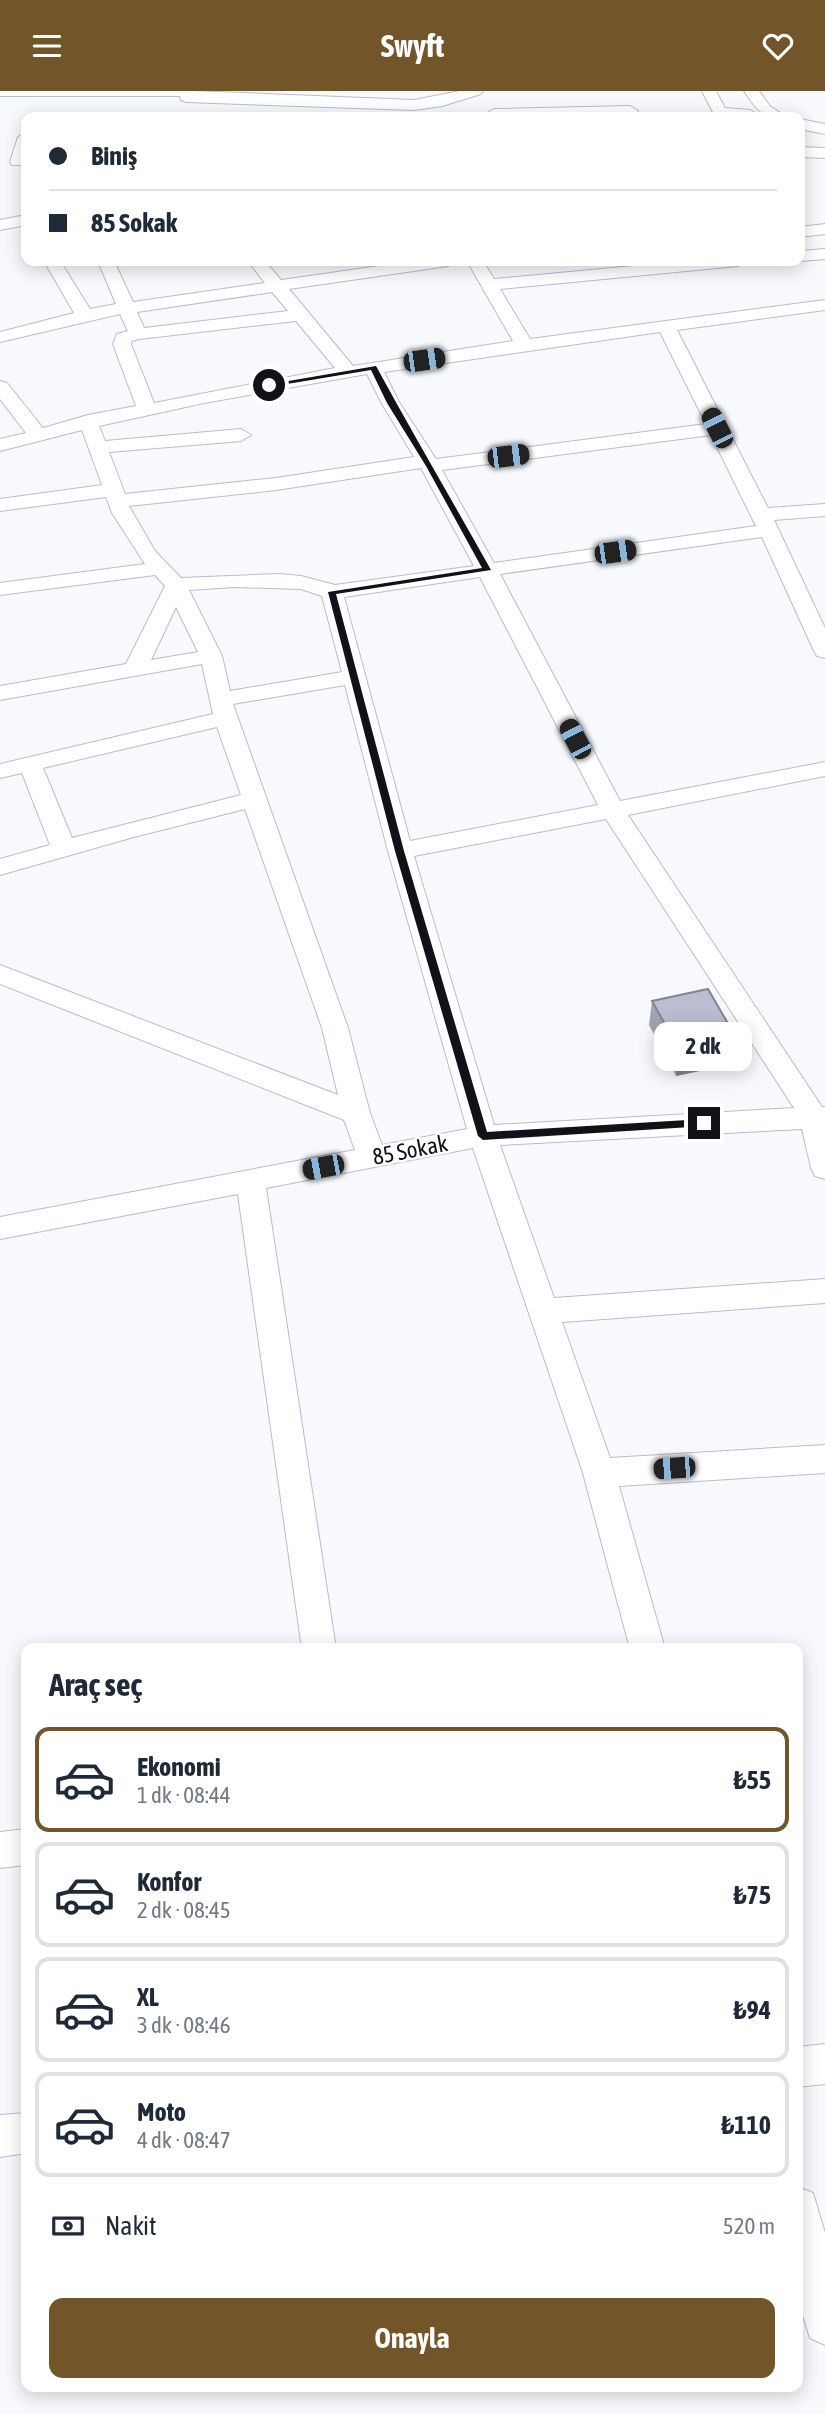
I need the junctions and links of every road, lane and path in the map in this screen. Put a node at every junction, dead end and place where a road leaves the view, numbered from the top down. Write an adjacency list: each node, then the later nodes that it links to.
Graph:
1 (622, 91): 12 (street)
2 (709, 91): 13 (street)
3 (751, 91): 14 (street)
4 (0, 92): 7 (street)
5 (186, 93): 8 (street); 9 (street); 10 (street)
6 (468, 93): 9 (street); 11 (street)
7 (39, 96): 8 (street)
8 (112, 96)
9 (434, 110)
10 (187, 112)
11 (493, 112)
12 (631, 112)
13 (720, 112)
14 (771, 112)
15 (805, 125): 16 (street)
16 (825, 129)
17 (805, 152): 18 (street)
18 (825, 153)
19 (0, 162): 20 (street)
20 (21, 162)
21 (21, 221): 22 (street)
22 (0, 225)
23 (825, 229): 24 (street)
24 (805, 231)
25 (825, 254): 26 (street)
26 (805, 256)
27 (55, 266): 38 (street)
28 (108, 266): 36 (street)
29 (261, 266): 33 (street)
30 (387, 266): 33 (street)
31 (478, 266): 34 (street)
32 (686, 266): 34 (street)
33 (278, 285): 36 (street); 37 (street)
34 (489, 285): 42 (street)
35 (825, 305): 39 (street)
36 (126, 308): 38 (street); 40 (street)
37 (302, 315): 40 (street); 44 (street)
38 (85, 316): 41 (street)
39 (666, 327): 42 (street); 49 (street)
40 (138, 334): 47 (street)
41 (0, 337)
42 (525, 346): 43 (street)
43 (373, 367): 44 (street); 55 (street)
44 (348, 372): 46 (street)
45 (0, 387): 50 (street)
46 (188, 401): 47 (street); 52 (street)
47 (146, 410): 48 (street)
48 (88, 421): 50 (street); 54 (street)
49 (717, 428): 55 (street); 59 (street)
50 (38, 435): 53 (street)
51 (242, 435): 52 (street)
52 (198, 438): 54 (street)
53 (0, 445)
54 (98, 447): 56 (street)
55 (428, 464): 56 (street); 60 (street)
56 (115, 496): 57 (street); 61 (street)
57 (0, 505)
58 (825, 510): 59 (street)
59 (765, 523): 60 (street); 64 (street)
60 (487, 570): 63 (street); 74 (street)
61 (168, 577): 62 (street); 63 (street); 65 (street); 66 (street)
62 (0, 589)
63 (332, 592): 67 (street)
64 (825, 652)
65 (211, 656): 66 (street); 69 (street)
66 (135, 669): 68 (street)
67 (354, 677): 69 (street); 76 (street)
68 (0, 693)
69 (223, 709): 70 (street); 73 (street)
70 (30, 764): 72 (street); 75 (street)
71 (825, 769): 74 (street)
72 (0, 771)
73 (253, 800): 75 (street); 79 (street)
74 (613, 811): 76 (street); 80 (street)
75 (64, 849): 77 (street)
76 (400, 851): 81 (street)
77 (0, 867)
78 (0, 974): 79 (street)
79 (356, 1113): 82 (street)
80 (819, 1117): 81 (street, 85 Sokak); 83 (street)
81 (483, 1136): 82 (street, 85 Sokak); 87 (street)
82 (372, 1157): 84 (street, 85 Sokak)
83 (825, 1168)
84 (250, 1180): 85 (street, 85 Sokak); 90 (street)
85 (0, 1228)
86 (825, 1291): 87 (street)
87 (544, 1311): 89 (street)
88 (825, 1459): 89 (street)
89 (599, 1473): 91 (street)
90 (318, 1643)
91 (646, 1643)
92 (21, 1848): 93 (street)
93 (0, 1850)
94 (825, 2064): 95 (street)
95 (803, 2066)
96 (21, 2134): 97 (street)
97 (0, 2136)
98 (803, 2229): 99 (street)
99 (825, 2323)

